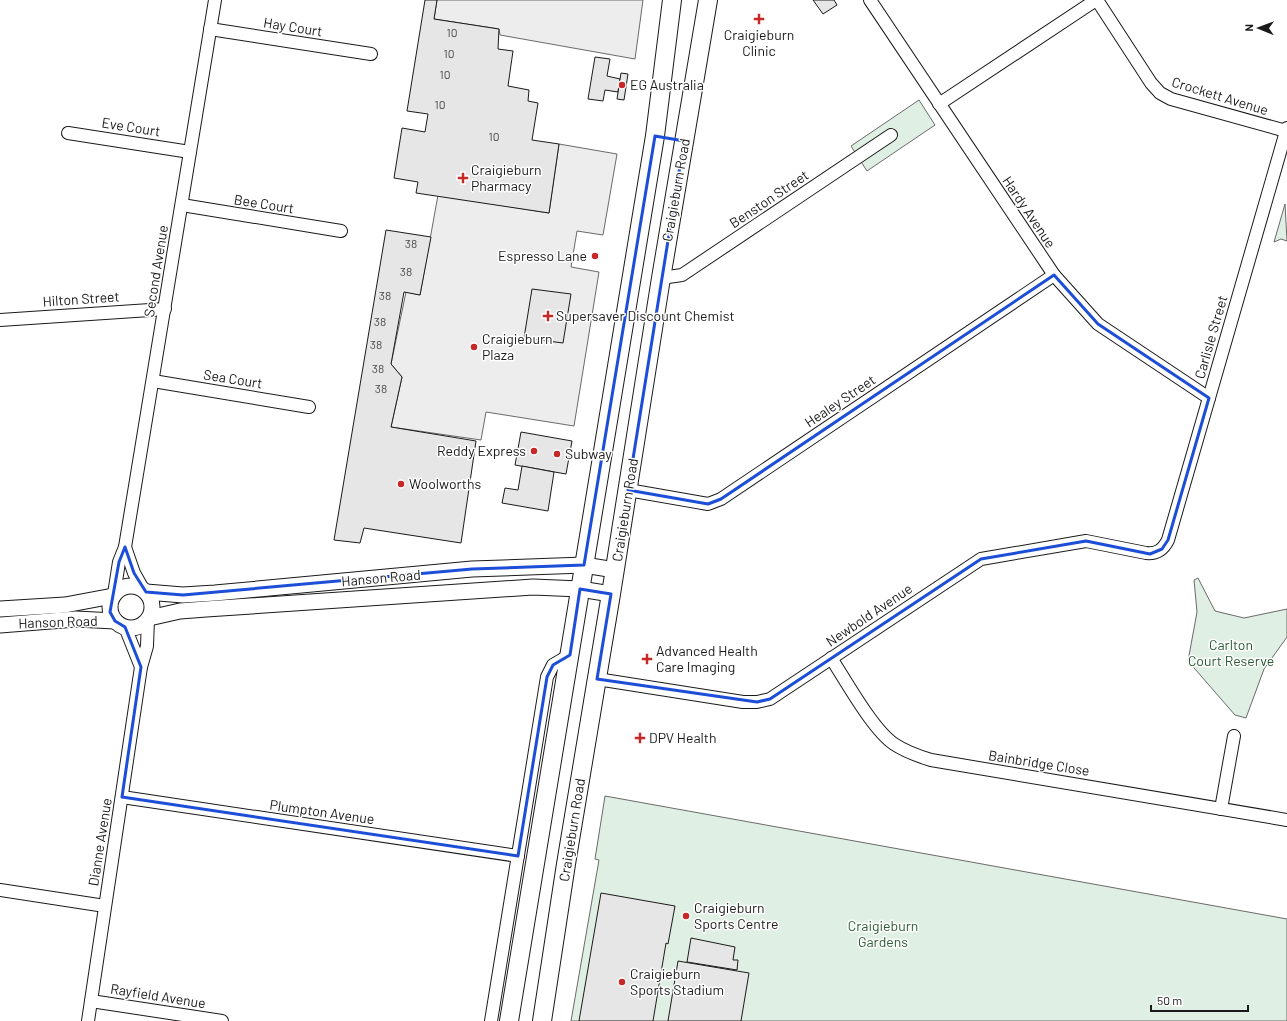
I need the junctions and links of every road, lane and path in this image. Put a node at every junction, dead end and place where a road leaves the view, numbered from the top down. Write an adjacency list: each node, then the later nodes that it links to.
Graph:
1 (215, 0): 6 (street, Second Avenue)
2 (672, 0): 11 (main road, Craigieburn Road)
3 (708, 0): 13 (main road, Craigieburn Road)
4 (870, 0): 8 (street, Hardy Avenue)
5 (1097, 0): 8 (street); 9 (street, Crockett Avenue)
6 (210, 29): 7 (street, Hay Court); 14 (street, Second Avenue)
7 (371, 54)
8 (939, 104): 17 (street, Hardy Avenue)
9 (1287, 130): 22 (street, Carlisle Street)
10 (68, 133): 14 (street, Eve Court)
11 (655, 136): 13 (main road); 27 (main road, Craigieburn Road)
12 (892, 136): 18 (street, Benston Street)
13 (684, 141): 18 (main road, Craigieburn Road)
14 (190, 152): 15 (street, Second Avenue)
15 (182, 205): 16 (street, Bee Court); 19 (street, Second Avenue)
16 (341, 231)
17 (1054, 275): 22 (street, Hardy Avenue); 24 (street, Healey Street)
18 (661, 278): 24 (main road, Craigieburn Road)
19 (165, 309): 20 (street, Hilton Street); 21 (street, Second Avenue)
20 (0, 320)
21 (153, 381): 23 (street, Sea Court); 25 (street, Second Avenue)
22 (1209, 398): 26 (street, Carlisle Street)
23 (309, 407)
24 (628, 490): 28 (main road, Craigieburn Road)
25 (125, 547): 30 (street, Second Avenue); 32 (street, Second Avenue)
26 (1158, 552): 38 (street, Newbold Avenue)
27 (584, 565): 28 (street, Hanson Road); 29 (main road, Craigieburn Road); 30 (street, Hanson Road)
28 (615, 570): 31 (main road, Craigieburn Road)
29 (580, 589): 31 (street, Hanson Road); 34 (street, Hanson Road); 37 (main road, Craigieburn Road)
30 (144, 591): 32 (street); 34 (street)
31 (612, 594): 40 (main road, Craigieburn Road)
32 (114, 595): 33 (street, Hanson Road); 35 (street)
33 (0, 609)
34 (149, 619): 35 (street); 39 (street, Dianne Avenue)
35 (120, 624): 36 (street, Hanson Road); 39 (street)
36 (0, 625)
37 (570, 654): 45 (street); 52 (main road, Craigieburn Road)
38 (831, 658): 40 (street, Newbold Avenue); 43 (street, Bainbridge Close)
39 (141, 667): 42 (street, Dianne Avenue)
40 (597, 679): 53 (main road, Craigieburn Road)
41 (1234, 736): 43 (street)
42 (122, 797): 45 (street, Plumpton Avenue); 47 (street, Dianne Avenue)
43 (1221, 808): 44 (street, Bainbridge Close)
44 (1287, 820)
45 (518, 856): 51 (street)
46 (0, 890): 47 (street)
47 (105, 906): 48 (street, Dianne Avenue)
48 (91, 1001): 49 (street, Dianne Avenue); 50 (street, Rayfield Avenue)
49 (88, 1021)
50 (222, 1021)
51 (492, 1021)
52 (509, 1021)
53 (542, 1021)

